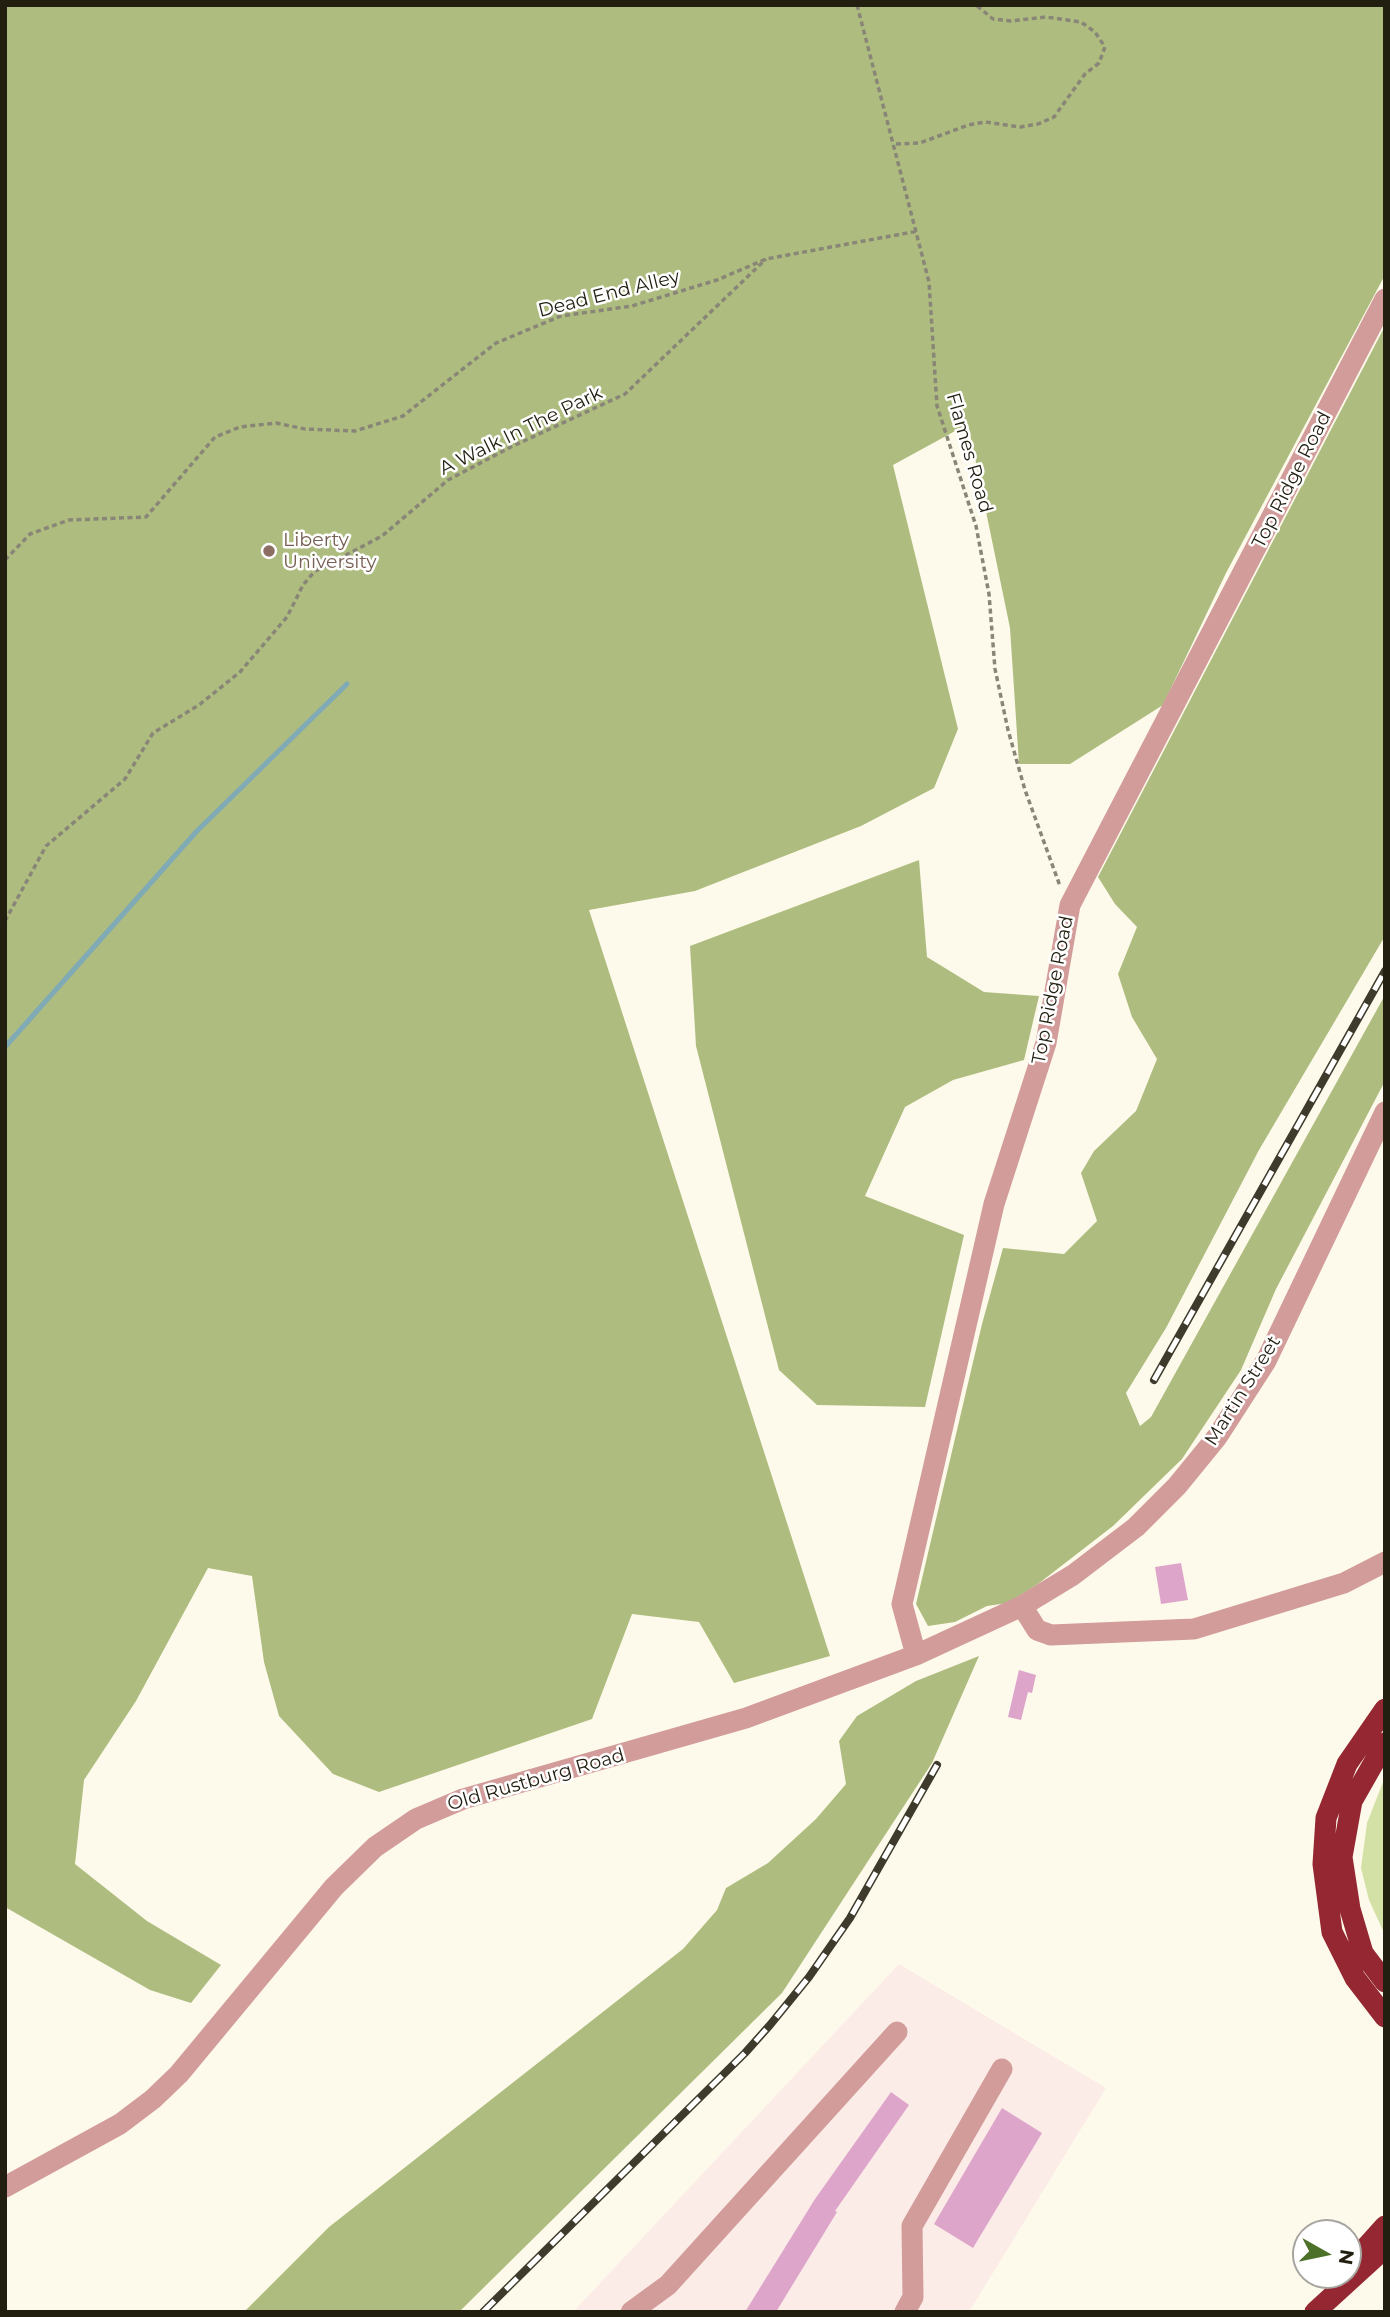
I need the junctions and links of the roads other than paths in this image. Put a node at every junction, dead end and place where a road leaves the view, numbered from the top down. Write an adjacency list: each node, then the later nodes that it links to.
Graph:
1 (1385, 299): 5 (street, Top Ridge Road)
2 (1385, 1112): 4 (street, Martin Street)
3 (1385, 1562): 4 (street)
4 (1022, 1606): 5 (street, Old Rustburg Road)
5 (916, 1655): 12 (street, Old Rustburg Road)
6 (1385, 1709): 9 (highway)
7 (1385, 1743): 8 (highway)
8 (1385, 1982)
9 (1385, 2017)
10 (897, 2032): 17 (street)
11 (1002, 2069): 18 (street)
12 (5, 2187)
13 (1385, 2226): 15 (highway)
14 (1385, 2248): 19 (highway)
15 (1362, 2251)
16 (1331, 2289): 19 (highway)
17 (635, 2311)
18 (905, 2312)
19 (1314, 2312)

